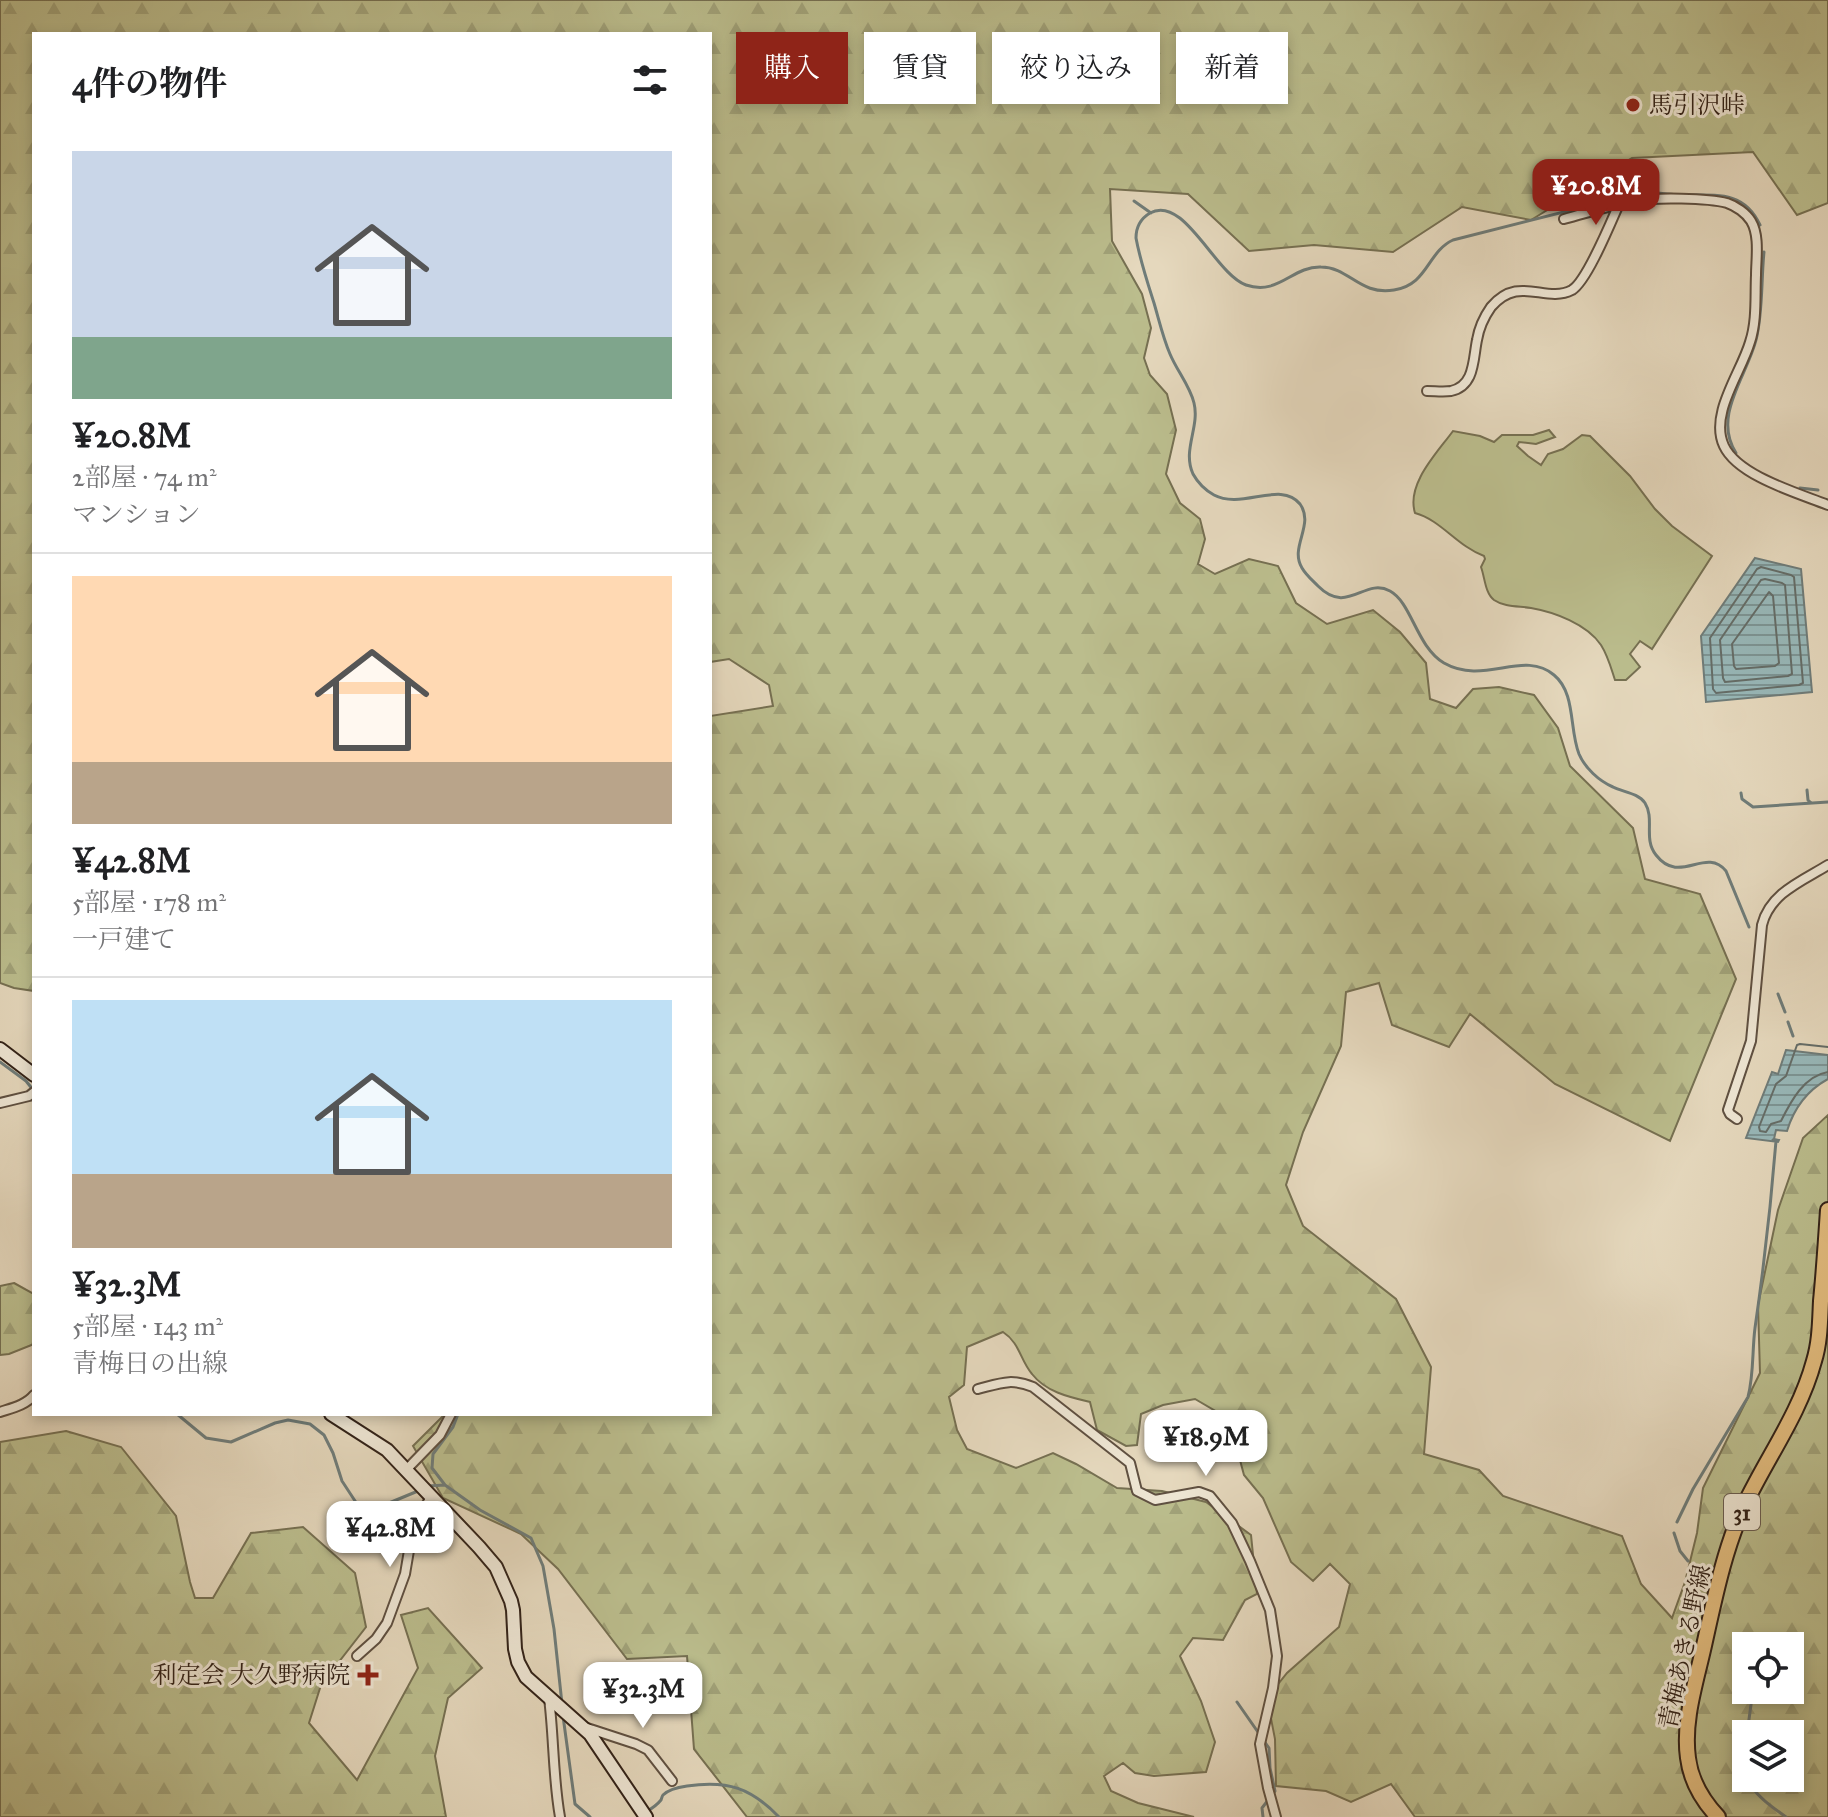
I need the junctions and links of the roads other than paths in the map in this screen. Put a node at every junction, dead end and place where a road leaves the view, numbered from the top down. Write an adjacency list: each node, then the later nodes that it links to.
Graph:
1 (1619, 204): 2 (street); 3 (street); 4 (street)
2 (1564, 219)
3 (1427, 391)
4 (1828, 505)
5 (1828, 865): 10 (street)
6 (0, 1049): 7 (main road)
7 (32, 1073)
8 (32, 1094): 9 (street)
9 (0, 1103)
10 (1737, 1119)
11 (1828, 1210): 26 (main road, 青梅あきる野線 / 31)
12 (978, 1389): 25 (street)
13 (32, 1398): 14 (street)
14 (0, 1412)
15 (334, 1416): 17 (main road)
16 (450, 1416): 17 (street)
17 (406, 1470): 18 (main road)
18 (425, 1491): 19 (street); 20 (main road)
19 (357, 1656)
20 (552, 1700): 21 (main road); 24 (street)
21 (582, 1727): 22 (street); 23 (main road)
22 (672, 1781)
23 (644, 1813)
24 (560, 1817)
25 (1276, 1817)
26 (1718, 1817)

